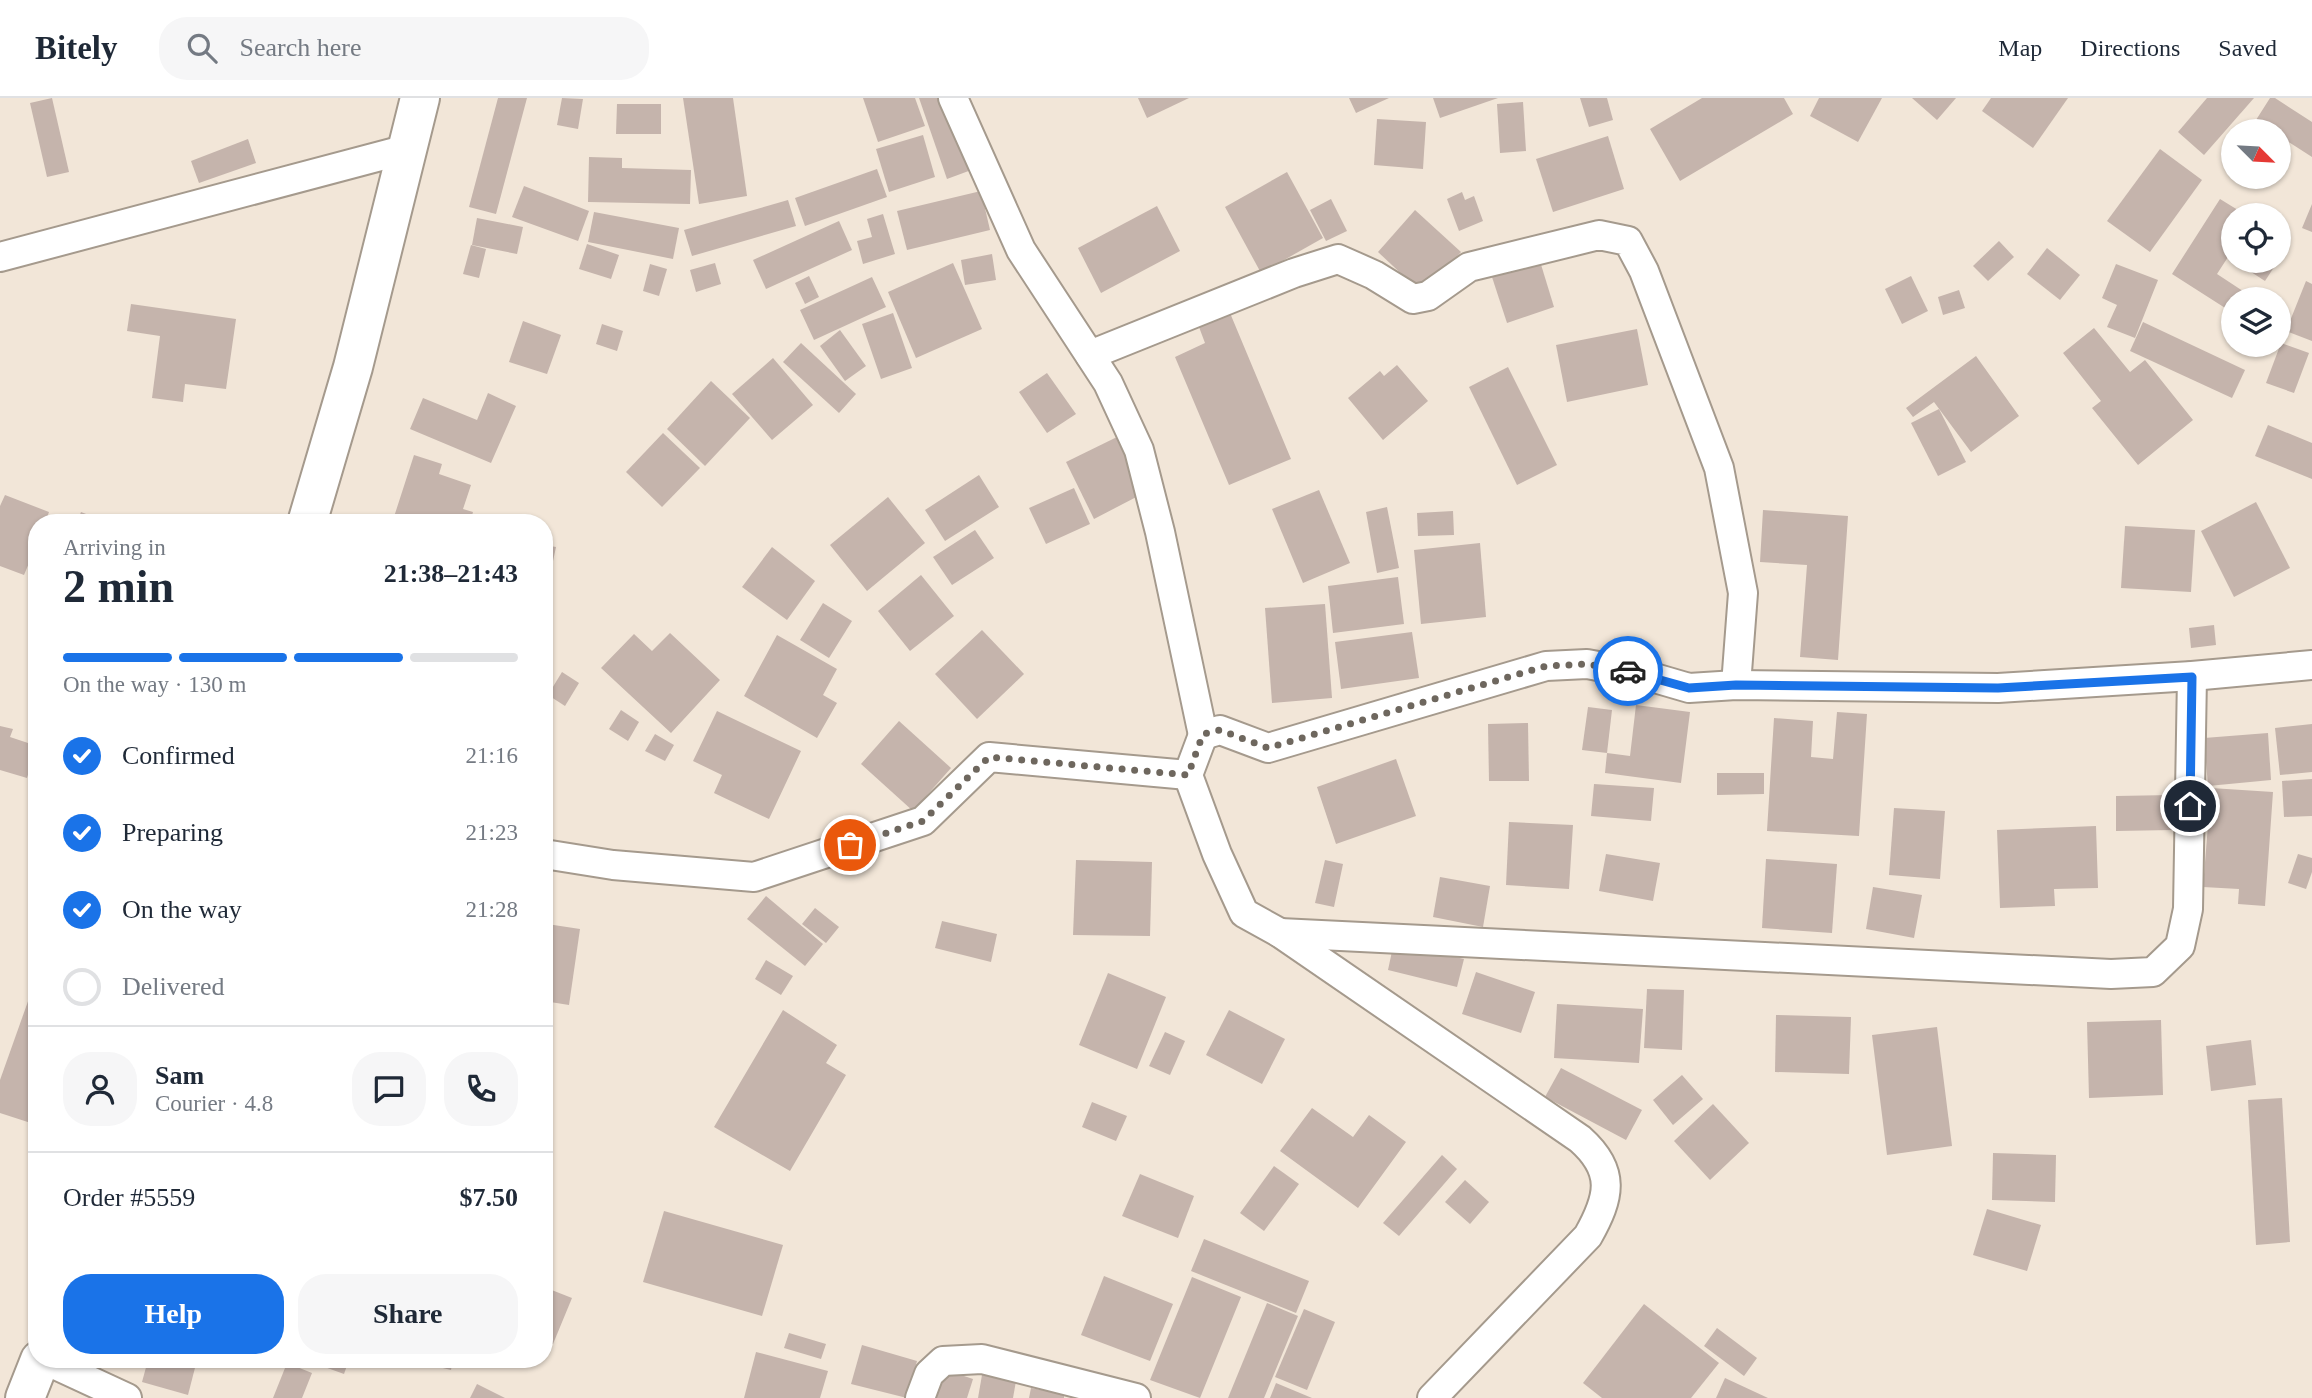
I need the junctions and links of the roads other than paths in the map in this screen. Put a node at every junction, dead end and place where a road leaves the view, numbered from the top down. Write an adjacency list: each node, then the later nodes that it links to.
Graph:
1 (420, 98): 3 (main road)
2 (953, 98): 5 (street)
3 (407, 149): 4 (street); 6 (main road)
4 (0, 257)
5 (1090, 355): 9 (street); 10 (street)
6 (310, 514)
7 (2312, 665): 8 (street)
8 (2192, 677): 9 (street); 13 (street)
9 (1736, 685): 10 (street)
10 (1203, 734): 11 (street)
11 (1188, 775): 12 (street); 13 (street)
12 (553, 855)
13 (1280, 933): 20 (street)
14 (39, 1368): 16 (main road)
15 (61, 1368): 17 (street)
16 (25, 1398)
17 (127, 1398)
18 (920, 1398): 19 (street)
19 (1136, 1398)
20 (1432, 1398)

